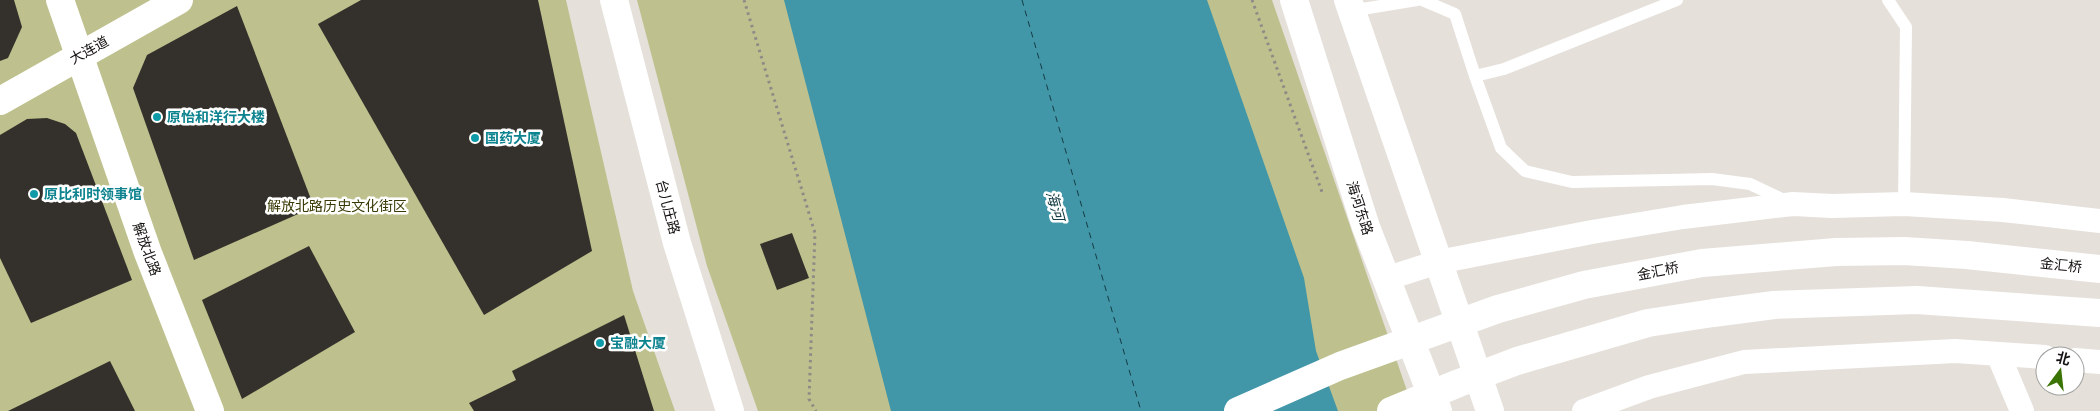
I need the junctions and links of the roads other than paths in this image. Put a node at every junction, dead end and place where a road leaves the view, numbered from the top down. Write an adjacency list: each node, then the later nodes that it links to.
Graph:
1 (60, 0): 10 (main road, 解放北路)
2 (179, 0): 10 (main road, 大连道)
3 (614, 0): 27 (main road, 台儿庄路)
4 (1294, 0): 18 (main road, 海河东路)
5 (1417, 0): 9 (lane)
6 (1422, 0): 11 (lane)
7 (1677, 0): 11 (lane)
8 (1888, 0): 14 (lane)
9 (1349, 5): 16 (main road)
10 (79, 56): 12 (main road, 大连道); 26 (main road, 解放北路)
11 (1475, 76): 13 (lane)
12 (0, 101)
13 (1793, 204): 14 (street); 16 (street)
14 (1904, 204): 15 (street)
15 (2100, 221)
16 (1438, 262): 18 (street); 31 (main road)
17 (2100, 270): 28 (main road, 金汇桥)
18 (1385, 279): 30 (main road, 海河东路)
19 (2031, 307): 20 (main road); 21 (main road); 29 (main road)
20 (2100, 313)
21 (2100, 330)
22 (1998, 354): 23 (street); 32 (street); 33 (street)
23 (2035, 357)
24 (2085, 361): 25 (street)
25 (2100, 362)
26 (210, 411)
27 (730, 411)
28 (1238, 411)
29 (1391, 411)
30 (1438, 411)
31 (1490, 411)
32 (1584, 411)
33 (2022, 411)

